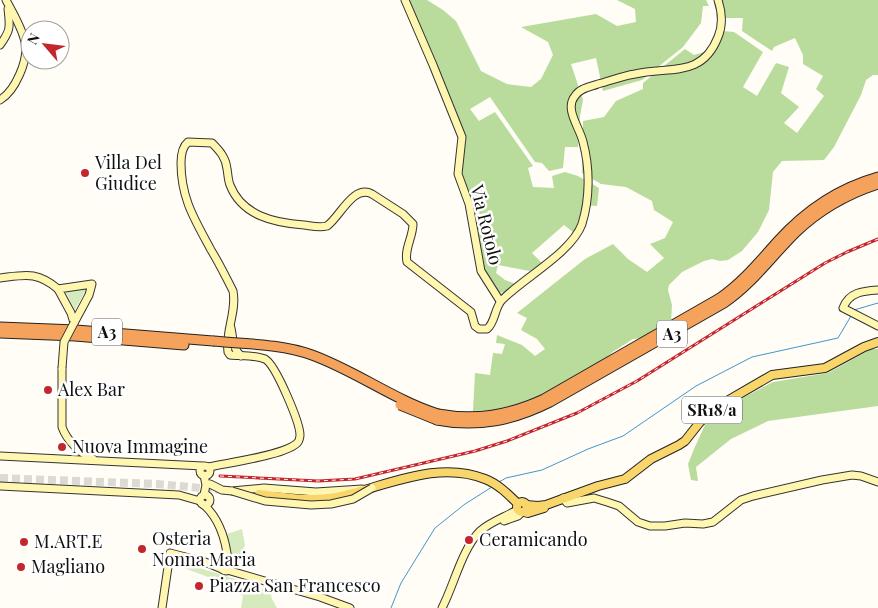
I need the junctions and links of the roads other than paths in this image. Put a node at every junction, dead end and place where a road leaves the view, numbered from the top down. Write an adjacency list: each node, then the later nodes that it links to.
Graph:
1 (6, 0): 4 (street); 5 (street)
2 (405, 0): 11 (street, Via Rotolo)
3 (718, 0): 11 (street)
4 (0, 45)
5 (0, 100)
6 (878, 177): 18 (highway, A3)
7 (878, 184): 18 (highway, A3)
8 (0, 278): 9 (street)
9 (58, 289): 12 (street); 12 (street)
10 (878, 290): 13 (street)
11 (500, 301): 23 (street)
12 (74, 323): 19 (street, bridge)
13 (878, 326)
14 (0, 327): 17 (highway, A3)
15 (0, 333): 17 (highway, A3)
16 (878, 342): 31 (main road, SR18/a)
17 (212, 344): 18 (highway, A3, bridge)
18 (438, 417)
19 (76, 448): 21 (street); 22 (street)
20 (0, 456): 21 (street)
21 (71, 460): 22 (street)
22 (96, 460): 23 (street)
23 (206, 470): 25 (street); 32 (street)
24 (878, 482): 31 (street)
25 (210, 484): 28 (street); 32 (street)
26 (0, 486): 32 (street)
27 (372, 488): 29 (street, bridge); 29 (street, bridge); 30 (main road); 33 (main road)
28 (222, 490): 29 (street); 32 (street)
29 (232, 491)
30 (260, 494)
31 (560, 499): 33 (main road, SR18/a)
32 (205, 500): 34 (street)
33 (521, 509): 35 (street, SR18/a)
34 (225, 565): 36 (street); 37 (street)
35 (444, 604)
36 (162, 608)
37 (350, 608)

